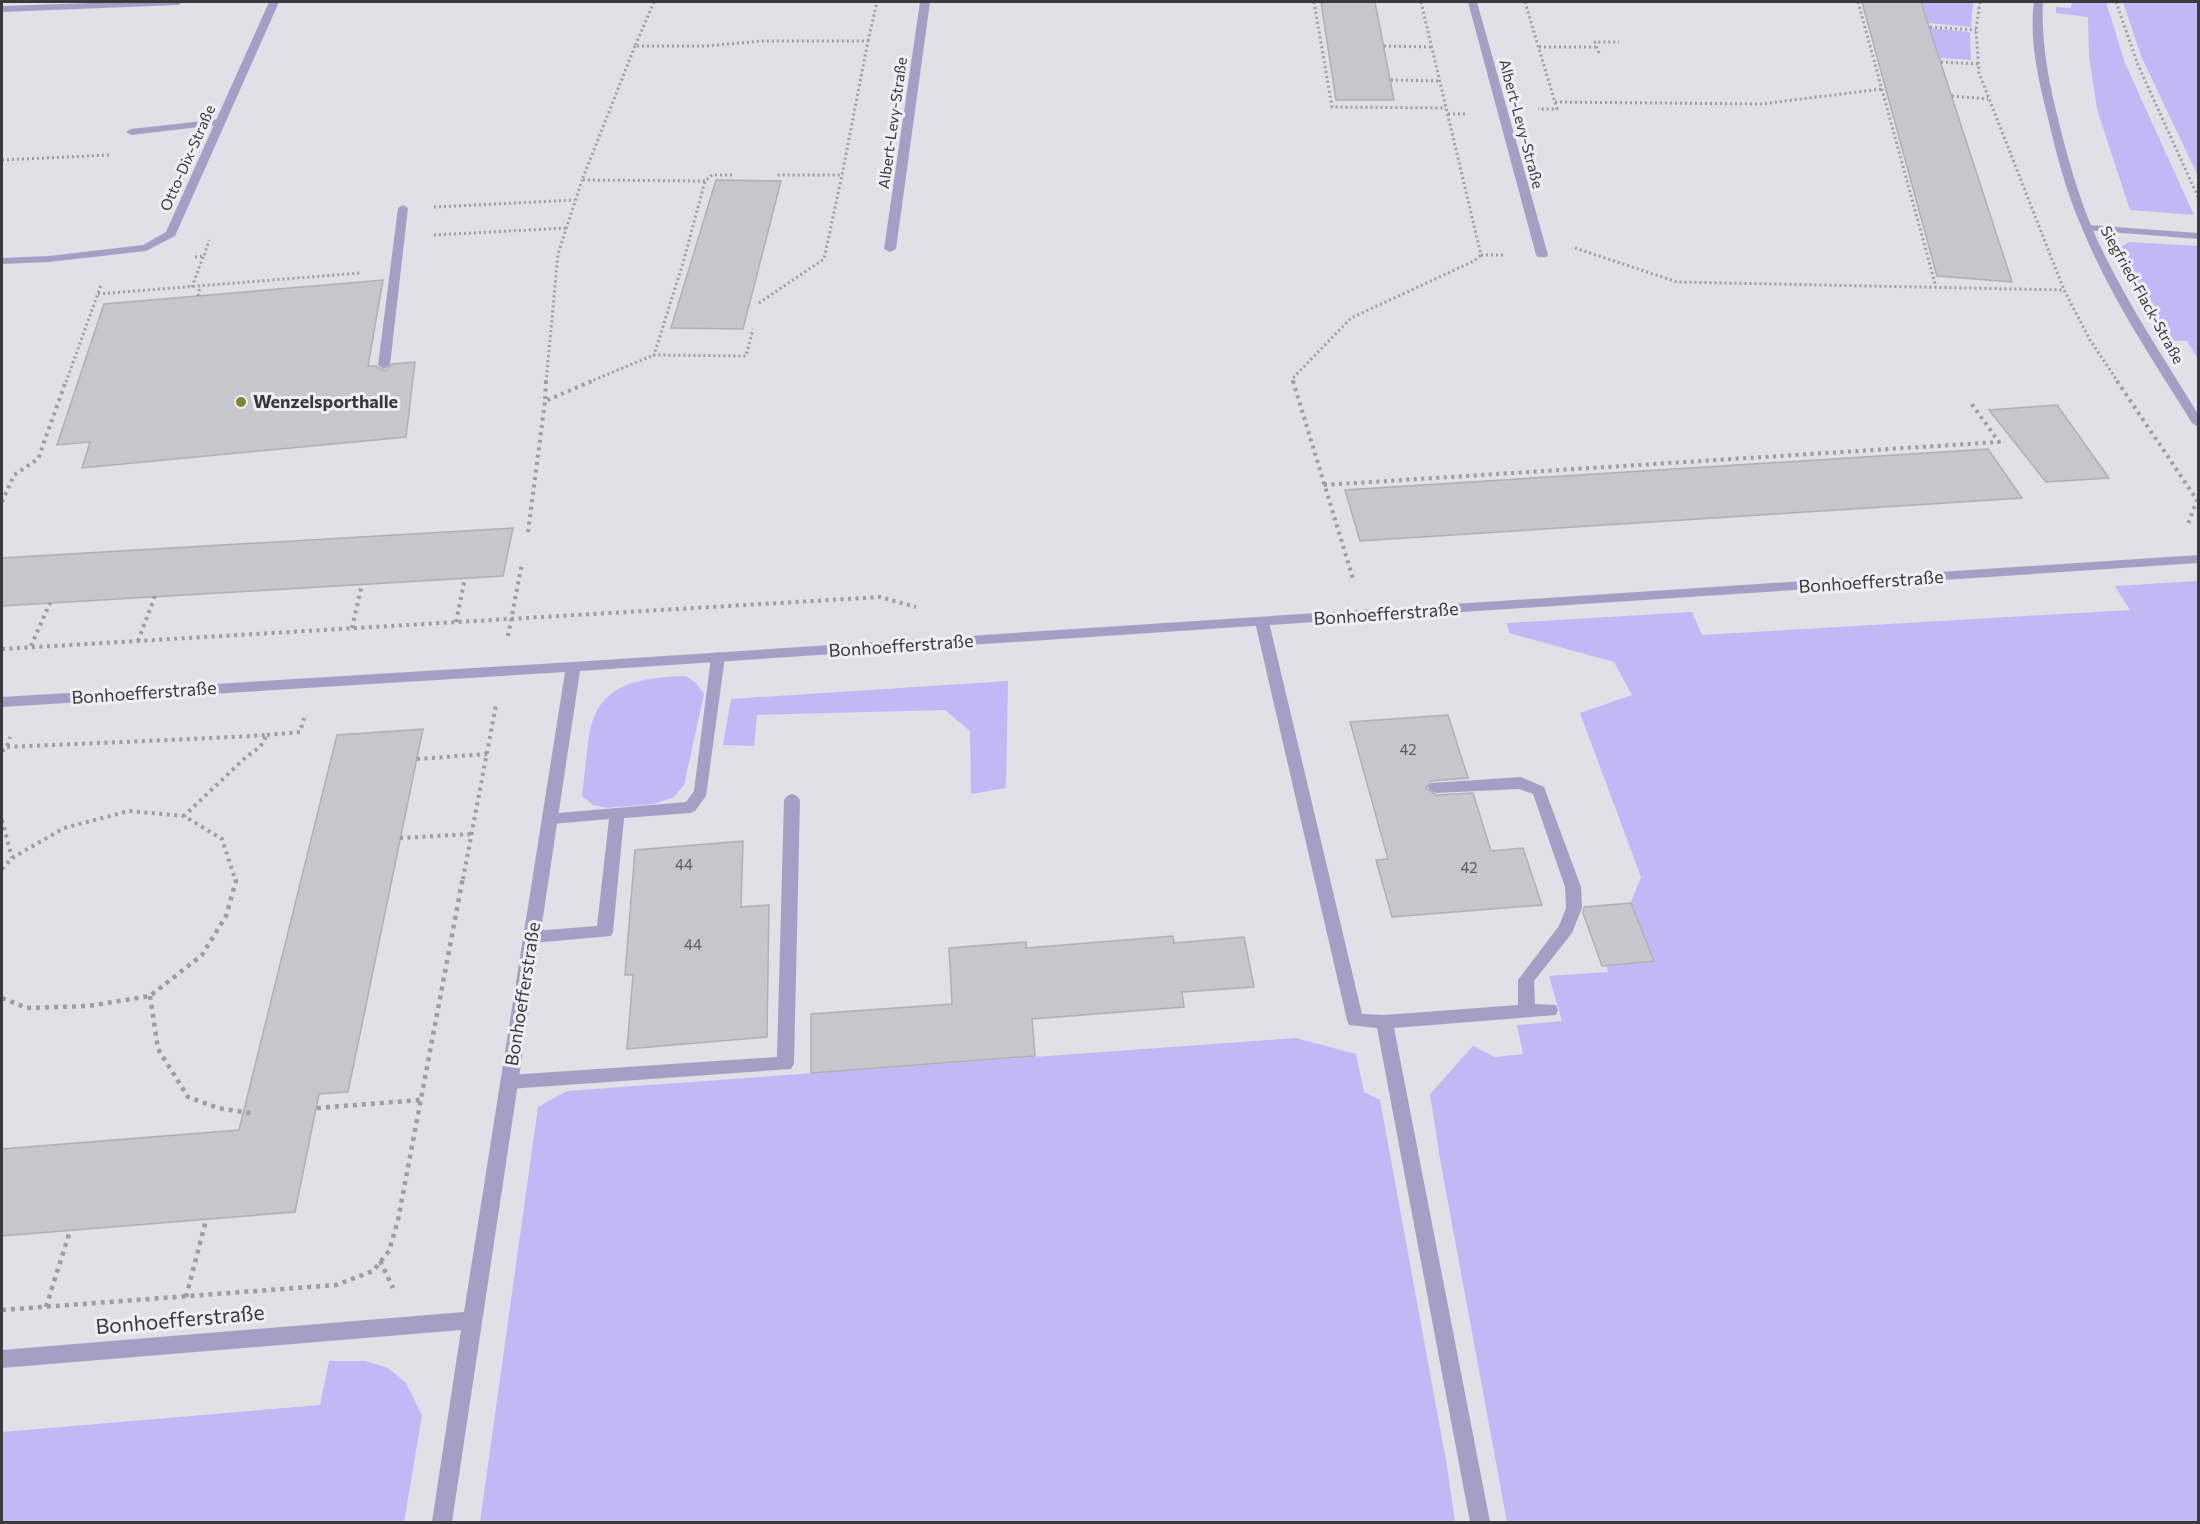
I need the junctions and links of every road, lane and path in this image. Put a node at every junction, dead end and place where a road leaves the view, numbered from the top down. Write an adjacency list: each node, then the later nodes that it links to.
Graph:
1 (178, 2): 14 (street)
2 (274, 2): 35 (street, Otto-Dix-Straße)
3 (654, 2): 19 (path)
4 (877, 2): 17 (path)
5 (925, 2): 52 (street, Albert-Levy-Straße)
6 (1314, 2): 33 (path)
7 (1421, 2): 21 (path)
8 (1472, 2): 34 (street, Albert-Levy-Straße)
9 (1525, 2): 22 (path)
10 (1858, 2): 29 (path)
11 (1980, 2): 16 (path)
12 (2038, 2): 48 (street, Siegfried-Flack-Straße)
13 (2116, 2): 44 (path)
14 (2, 9)
15 (1930, 27): 16 (path)
16 (1976, 30): 26 (path)
17 (868, 41): 19 (path); 41 (path)
18 (1619, 42): 23 (path)
19 (634, 46): 42 (path)
20 (1384, 46): 21 (path)
21 (1432, 47): 28 (path)
22 (1539, 47): 23 (path); 32 (path)
23 (1597, 47): 24 (path)
24 (1599, 53)
25 (1941, 62): 26 (path)
26 (1979, 64): 31 (path)
27 (1390, 80): 28 (path)
28 (1440, 81): 33 (path)
29 (1882, 89): 32 (path); 61 (path)
30 (1952, 96): 31 (path)
31 (1988, 99): 62 (path)
32 (1555, 102): 34 (path)
33 (1446, 108): 53 (path)
34 (1501, 109): 49 (street, Albert-Levy-Straße)
35 (220, 122): 36 (street); 56 (street, Otto-Dix-Straße)
36 (131, 132)
37 (119, 155): 38 (path)
38 (2, 160)
39 (732, 175): 43 (path)
40 (776, 175): 41 (path)
41 (842, 175): 65 (path)
42 (582, 180): 43 (path); 45 (path)
43 (705, 181): 67 (path)
44 (2199, 197)
45 (575, 200): 46 (path); 47 (path)
46 (403, 208): 50 (street)
47 (566, 228): 50 (path); 69 (path)
48 (2088, 228): 51 (street); 71 (street, Siegfried-Flack-Straße)
49 (1536, 234): 54 (street, Albert-Levy-Straße); 61 (path)
50 (400, 236): 57 (street)
51 (2199, 236)
52 (890, 249)
53 (1481, 255): 54 (path); 72 (path)
54 (1542, 255)
55 (204, 256): 60 (path)
56 (2, 261)
57 (396, 270): 59 (path); 68 (street)
58 (100, 286): 63 (path)
59 (200, 286): 60 (path); 64 (path)
60 (192, 287): 63 (path)
61 (1936, 287): 62 (path)
62 (2064, 290): 75 (path)
63 (98, 294): 73 (path)
64 (198, 296)
65 (759, 303)
66 (753, 329): 67 (path)
67 (654, 355): 69 (path)
68 (384, 365)
69 (545, 401): 76 (path)
70 (1971, 403): 72 (path)
71 (2199, 423)
72 (1324, 485): 81 (path)
73 (4, 493): 74 (path)
74 (2, 502)
75 (2182, 528)
76 (528, 532)
77 (2199, 559): 87 (street, Bonhoefferstraße)
78 (522, 563): 85 (path)
79 (465, 578): 86 (path)
80 (362, 584): 88 (path)
81 (1357, 591)
82 (155, 596): 89 (path)
83 (50, 603): 90 (path)
84 (922, 609): 85 (path)
85 (511, 619): 86 (path); 94 (path)
86 (456, 622): 88 (path)
87 (1263, 622): 92 (street, Bonhoefferstraße); 114 (street)
88 (352, 628): 89 (path)
89 (138, 641): 90 (path)
90 (31, 647): 91 (path)
91 (2, 649)
92 (718, 657): 93 (street, Bonhoefferstraße); 101 (street)
93 (573, 667): 94 (street, Bonhoefferstraße); 103 (street, Bonhoefferstraße)
94 (502, 671): 95 (street, Bonhoefferstraße); 97 (path)
95 (2, 702)
96 (7, 747): 102 (path)
97 (487, 754): 98 (path); 105 (path)
98 (417, 759)
99 (1436, 788): 112 (street)
100 (792, 800): 115 (street)
101 (617, 813): 103 (street); 109 (street)
102 (184, 816): 107 (path); 110 (path)
103 (552, 818): 109 (street, Bonhoefferstraße)
104 (2, 820): 107 (path)
105 (471, 834): 106 (path); 116 (path)
106 (400, 838)
107 (12, 858): 108 (path)
108 (2, 869)
109 (533, 936): 115 (street, Bonhoefferstraße)
110 (150, 996): 111 (path); 118 (path)
111 (2, 999)
112 (1527, 1010): 113 (street); 114 (street)
113 (1550, 1010)
114 (1384, 1022): 127 (street)
115 (509, 1082): 124 (street, Bonhoefferstraße)
116 (420, 1100): 117 (path); 121 (path)
117 (317, 1108)
118 (250, 1113)
119 (206, 1220): 121 (path)
120 (69, 1231): 122 (path)
121 (186, 1297): 122 (path)
122 (46, 1307): 123 (path)
123 (2, 1310)
124 (471, 1320): 125 (street, Bonhoefferstraße); 126 (street, Bonhoefferstraße)
125 (2, 1359)
126 (442, 1522)
127 (1480, 1522)

